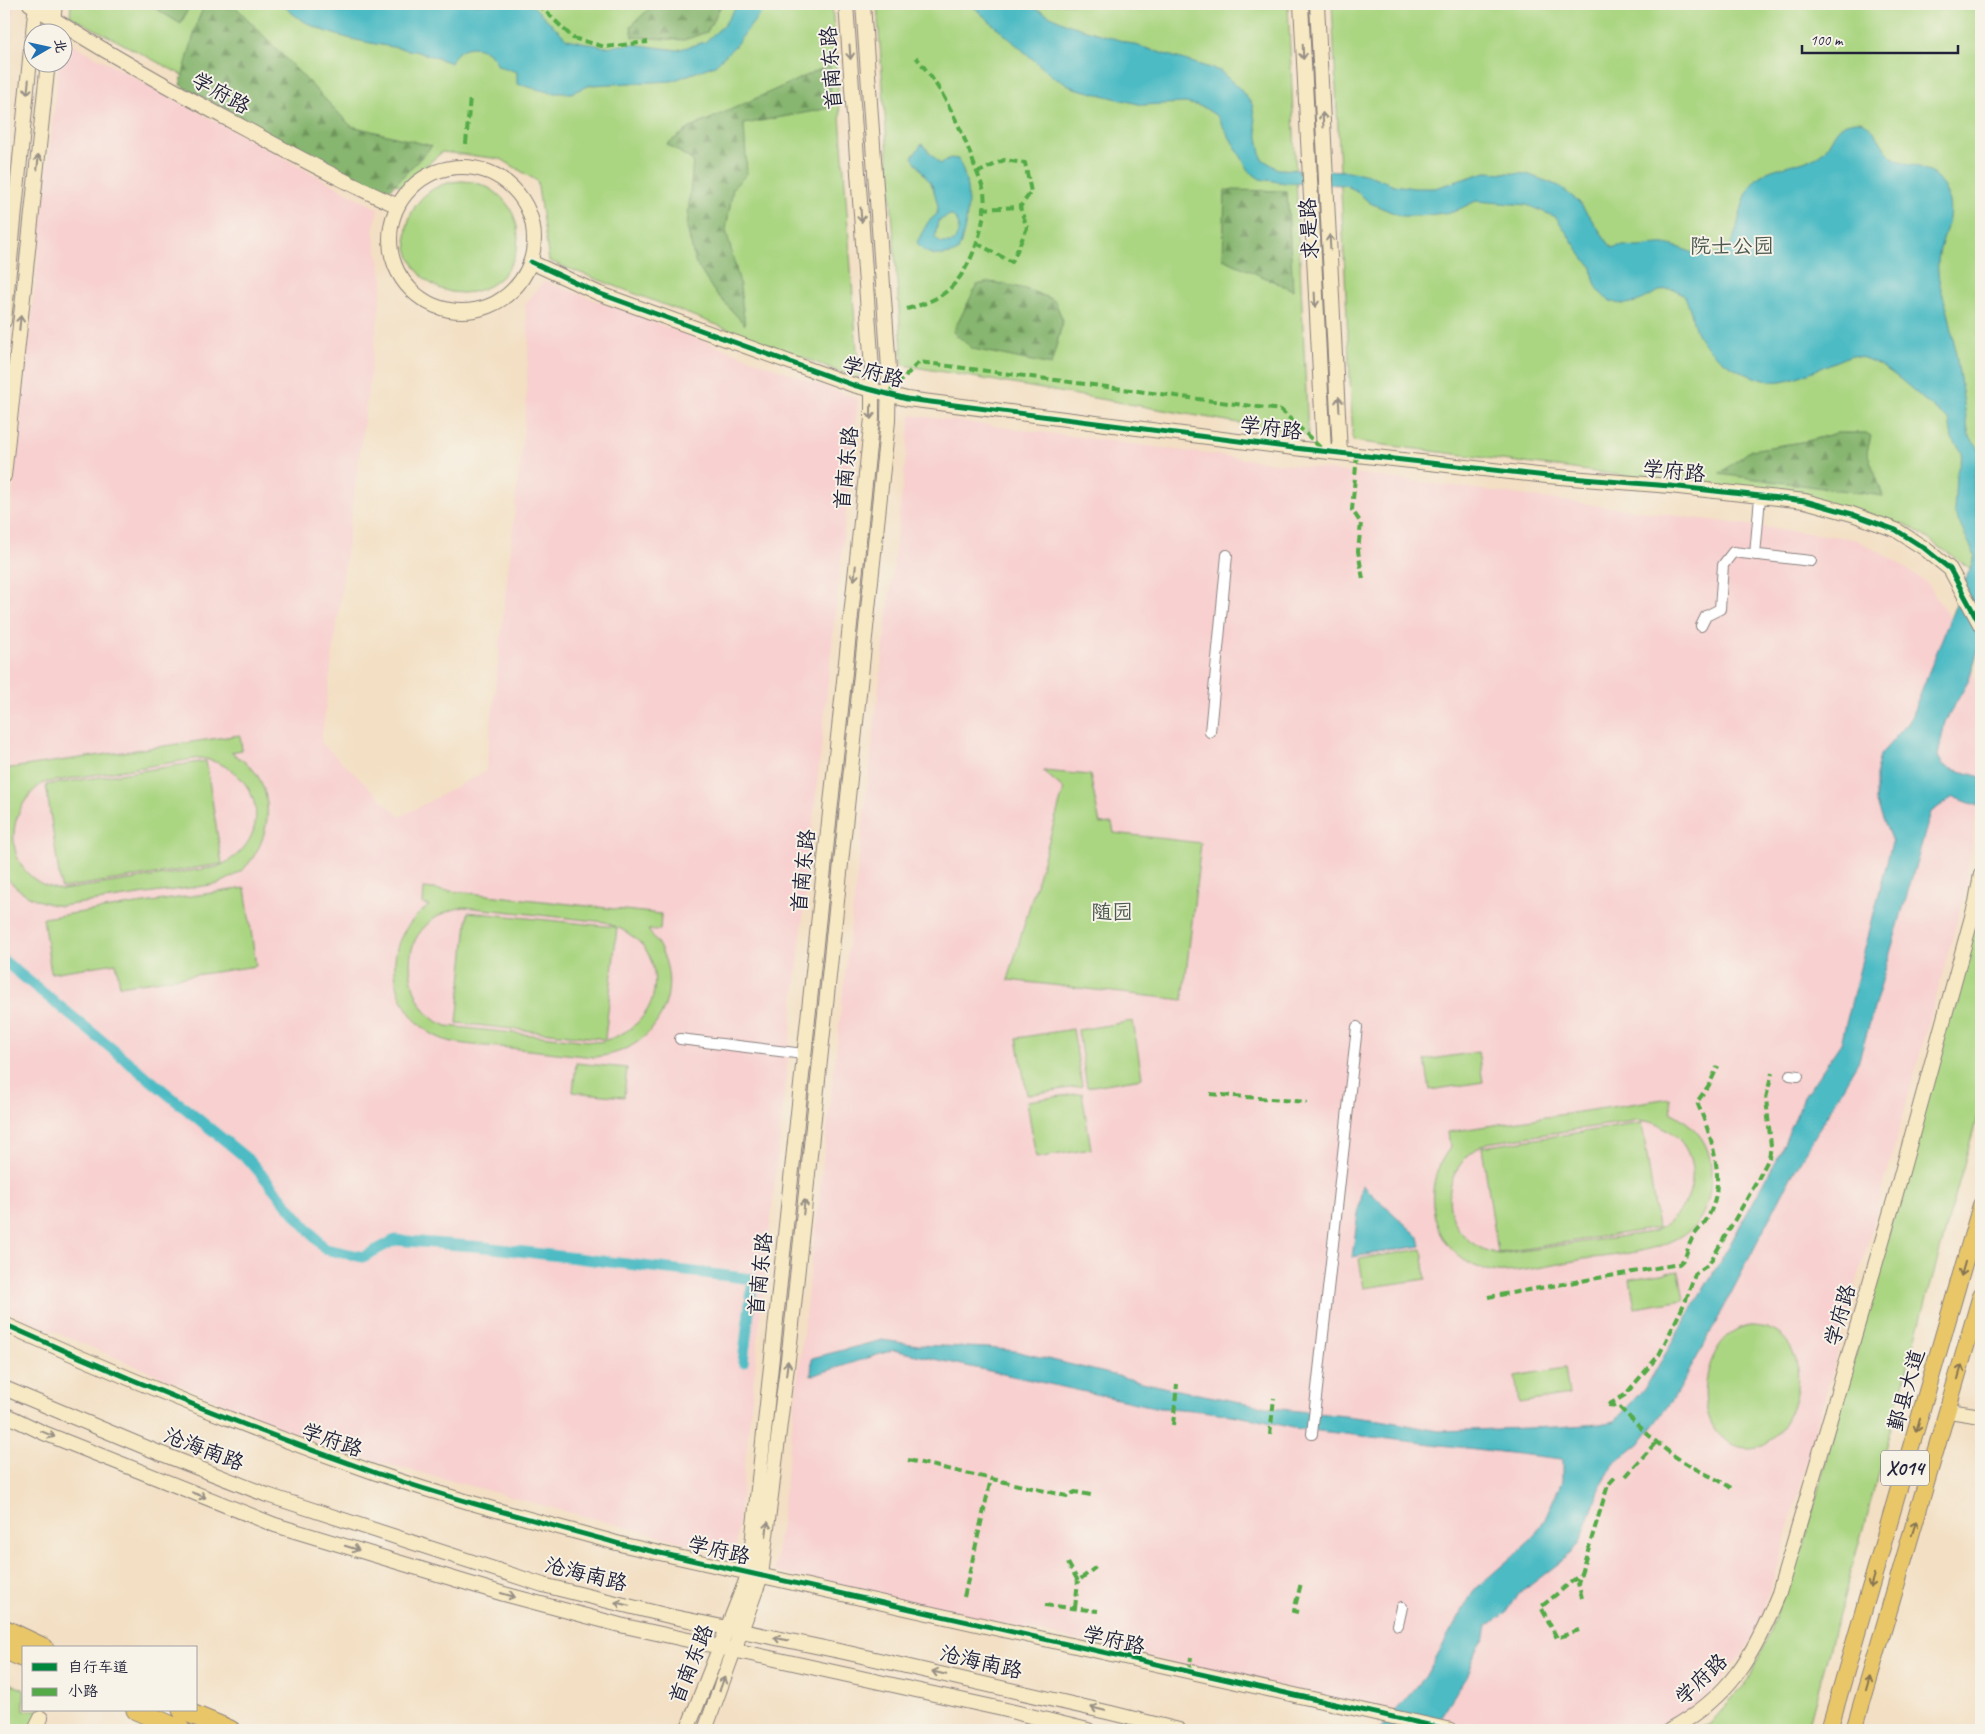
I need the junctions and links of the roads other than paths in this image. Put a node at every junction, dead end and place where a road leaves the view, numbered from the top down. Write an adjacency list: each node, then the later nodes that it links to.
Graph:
1 (55, 4): 9 (main road)
2 (846, 4): 16 (main road, 首南东路, one-way to 16)
3 (863, 4): 17 (main road, 首南东路)
4 (1301, 4): 18 (main road, 求是路, one-way to 18)
5 (1317, 4): 19 (main road, 求是路, one-way to 5)
6 (34, 5): 7 (main road); 8 (main road, 学府路)
7 (33, 22)
8 (49, 22)
9 (53, 22)
10 (72, 34): 13 (main road, 学府路)
11 (29, 72): 15 (main road, one-way to 15)
12 (47, 72): 20 (main road, one-way to 12)
13 (398, 206): 14 (main road); 14 (main road)
14 (531, 262): 16 (main road, 学府路)
15 (4, 321)
16 (872, 390): 17 (main road, 学府路); 31 (main road, 首南东路, one-way to 31)
17 (888, 394): 18 (main road, 学府路); 40 (main road, 首南东路, one-way to 17)
18 (1324, 451): 19 (main road, 学府路)
19 (1340, 453): 21 (main road, 学府路)
20 (4, 476)
21 (1760, 497): 22 (street); 26 (main road, 学府路)
22 (1755, 554): 24 (street); 25 (street)
23 (1227, 555): 27 (street)
24 (1811, 561)
25 (1701, 626)
26 (1981, 626)
27 (1210, 732)
28 (1981, 874): 60 (main road, 学府路)
29 (1357, 1027): 39 (street)
30 (680, 1039): 31 (street)
31 (804, 1054): 40 (main road, 首南东路)
32 (1981, 1205): 61 (main road, 鄞县大道 / X014, one-way to 61)
33 (1981, 1295): 36 (main road, X014, one-way to 33)
34 (4, 1324): 40 (main road, 学府路)
35 (4, 1388): 43 (main road, 沧海南路, one-way to 35)
36 (1949, 1411): 38 (main road); 62 (main road, X014, one-way to 36)
37 (4, 1414): 47 (main road, 沧海南路, one-way to 47)
38 (1981, 1416)
39 (1312, 1434)
40 (755, 1575): 43 (main road, 首南东路); 45 (main road, 首南东路); 59 (main road, 学府路)
41 (1402, 1607): 42 (street)
42 (1398, 1625)
43 (727, 1628): 45 (main road, 沧海南路); 47 (main road, 首南东路)
44 (4, 1629): 46 (highway)
45 (742, 1631): 49 (main road, 首南东路); 58 (main road, 沧海南路, one-way to 45)
46 (40, 1646)
47 (720, 1648): 49 (main road, 沧海南路); 55 (main road, 首南东路)
48 (4, 1649): 50 (highway)
49 (734, 1651): 56 (main road, 首南东路, one-way to 49); 57 (main road, 沧海南路)
50 (22, 1657)
51 (140, 1712): 53 (highway)
52 (187, 1712): 54 (highway)
53 (181, 1730)
54 (230, 1730)
55 (686, 1730)
56 (705, 1730)
57 (1088, 1730)
58 (1179, 1730)
59 (1451, 1730)
60 (1670, 1730)
61 (1828, 1730)
62 (1854, 1730)

